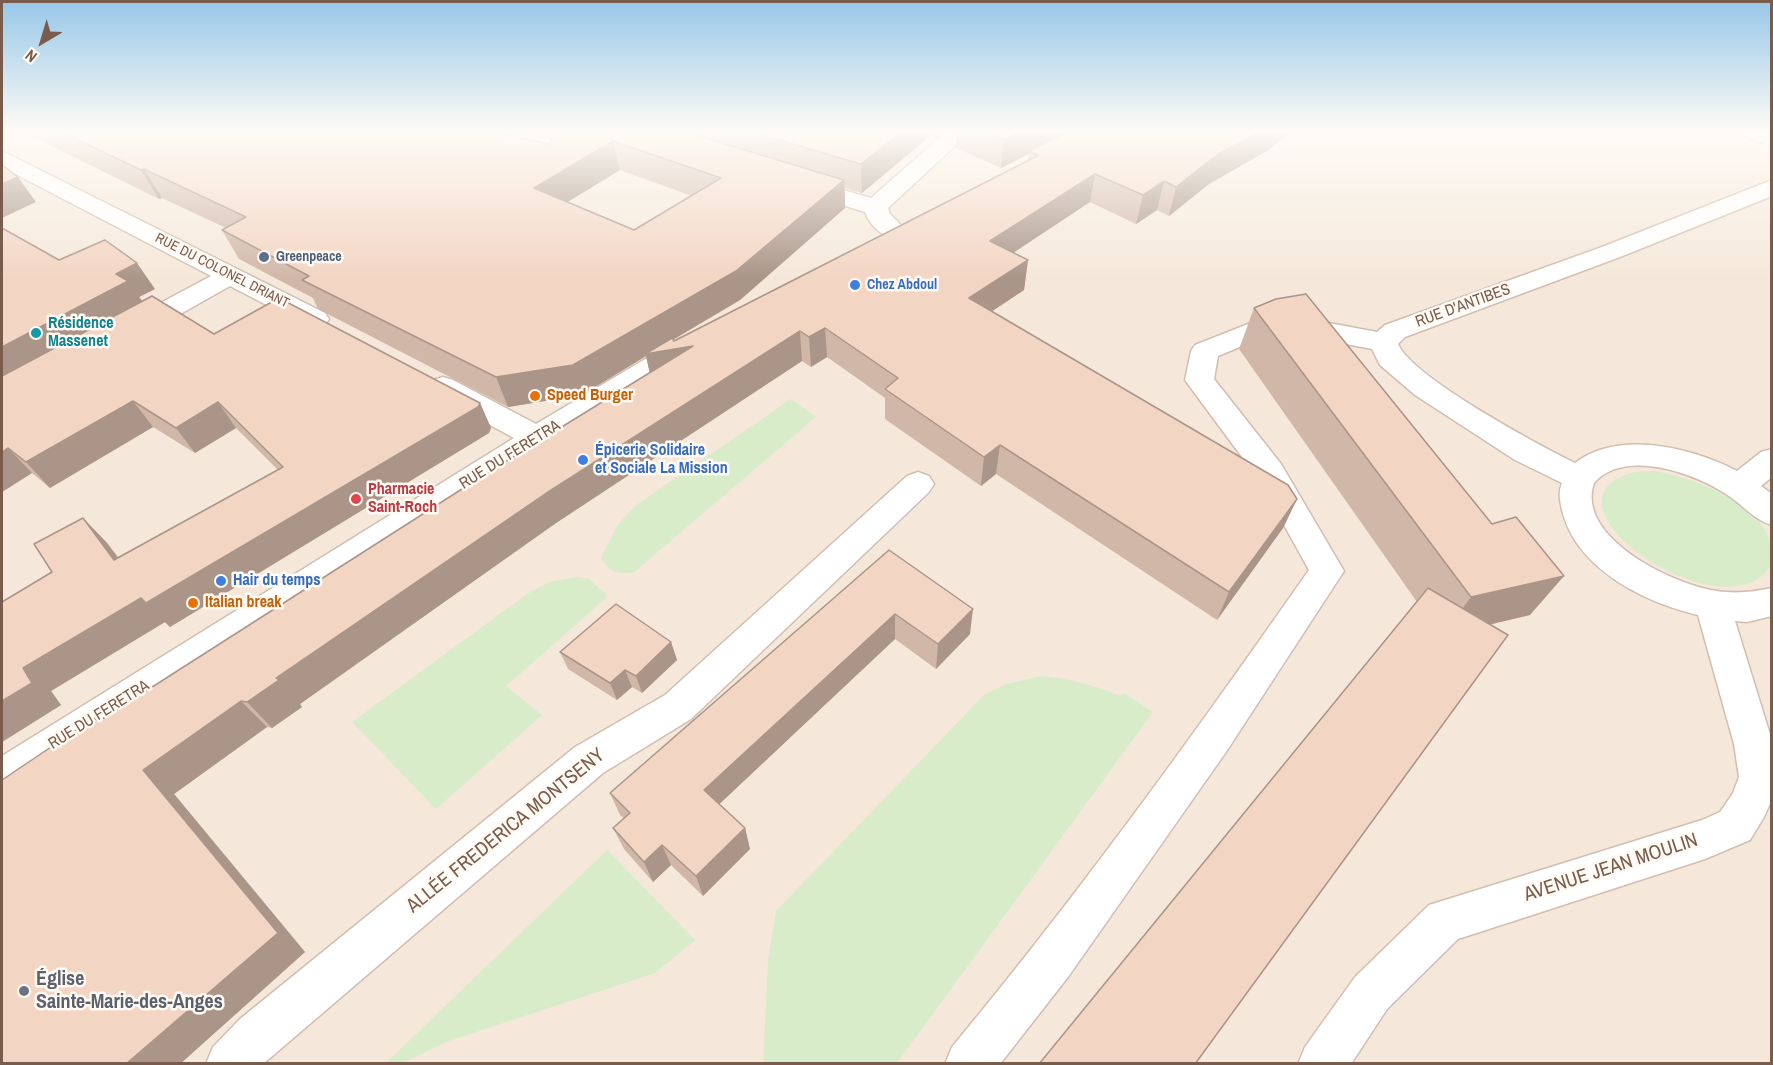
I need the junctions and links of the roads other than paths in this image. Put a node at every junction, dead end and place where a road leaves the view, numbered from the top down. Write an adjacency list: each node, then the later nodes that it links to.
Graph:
1 (40, 180): 7 (street, RUE DU COLONEL DRIANT)
2 (785, 180): 5 (street)
3 (905, 180): 5 (street)
4 (1772, 187): 11 (street, RUE D'ANTIBES)
5 (875, 207): 6 (street)
6 (918, 222)
7 (231, 275): 8 (street, RUE DU COLONEL DRIANT); 10 (street)
8 (336, 330)
9 (713, 331): 13 (street, RUE DU FERETRA)
10 (113, 339)
11 (1383, 342): 15 (street); 23 (street)
12 (420, 375): 13 (street)
13 (536, 438): 21 (street, RUE DU FERETRA)
14 (1772, 460): 17 (street)
15 (1579, 478): 17 (street); 20 (street)
16 (918, 484): 22 (street, ALLÉE FREDERICA MONTSENY)
17 (1739, 487): 18 (street)
18 (1772, 513)
19 (1772, 602): 20 (street)
20 (1713, 606): 24 (street, AVENUE JEAN MOULIN)
21 (2, 777)
22 (230, 1064)
23 (969, 1064)
24 (1322, 1064)

